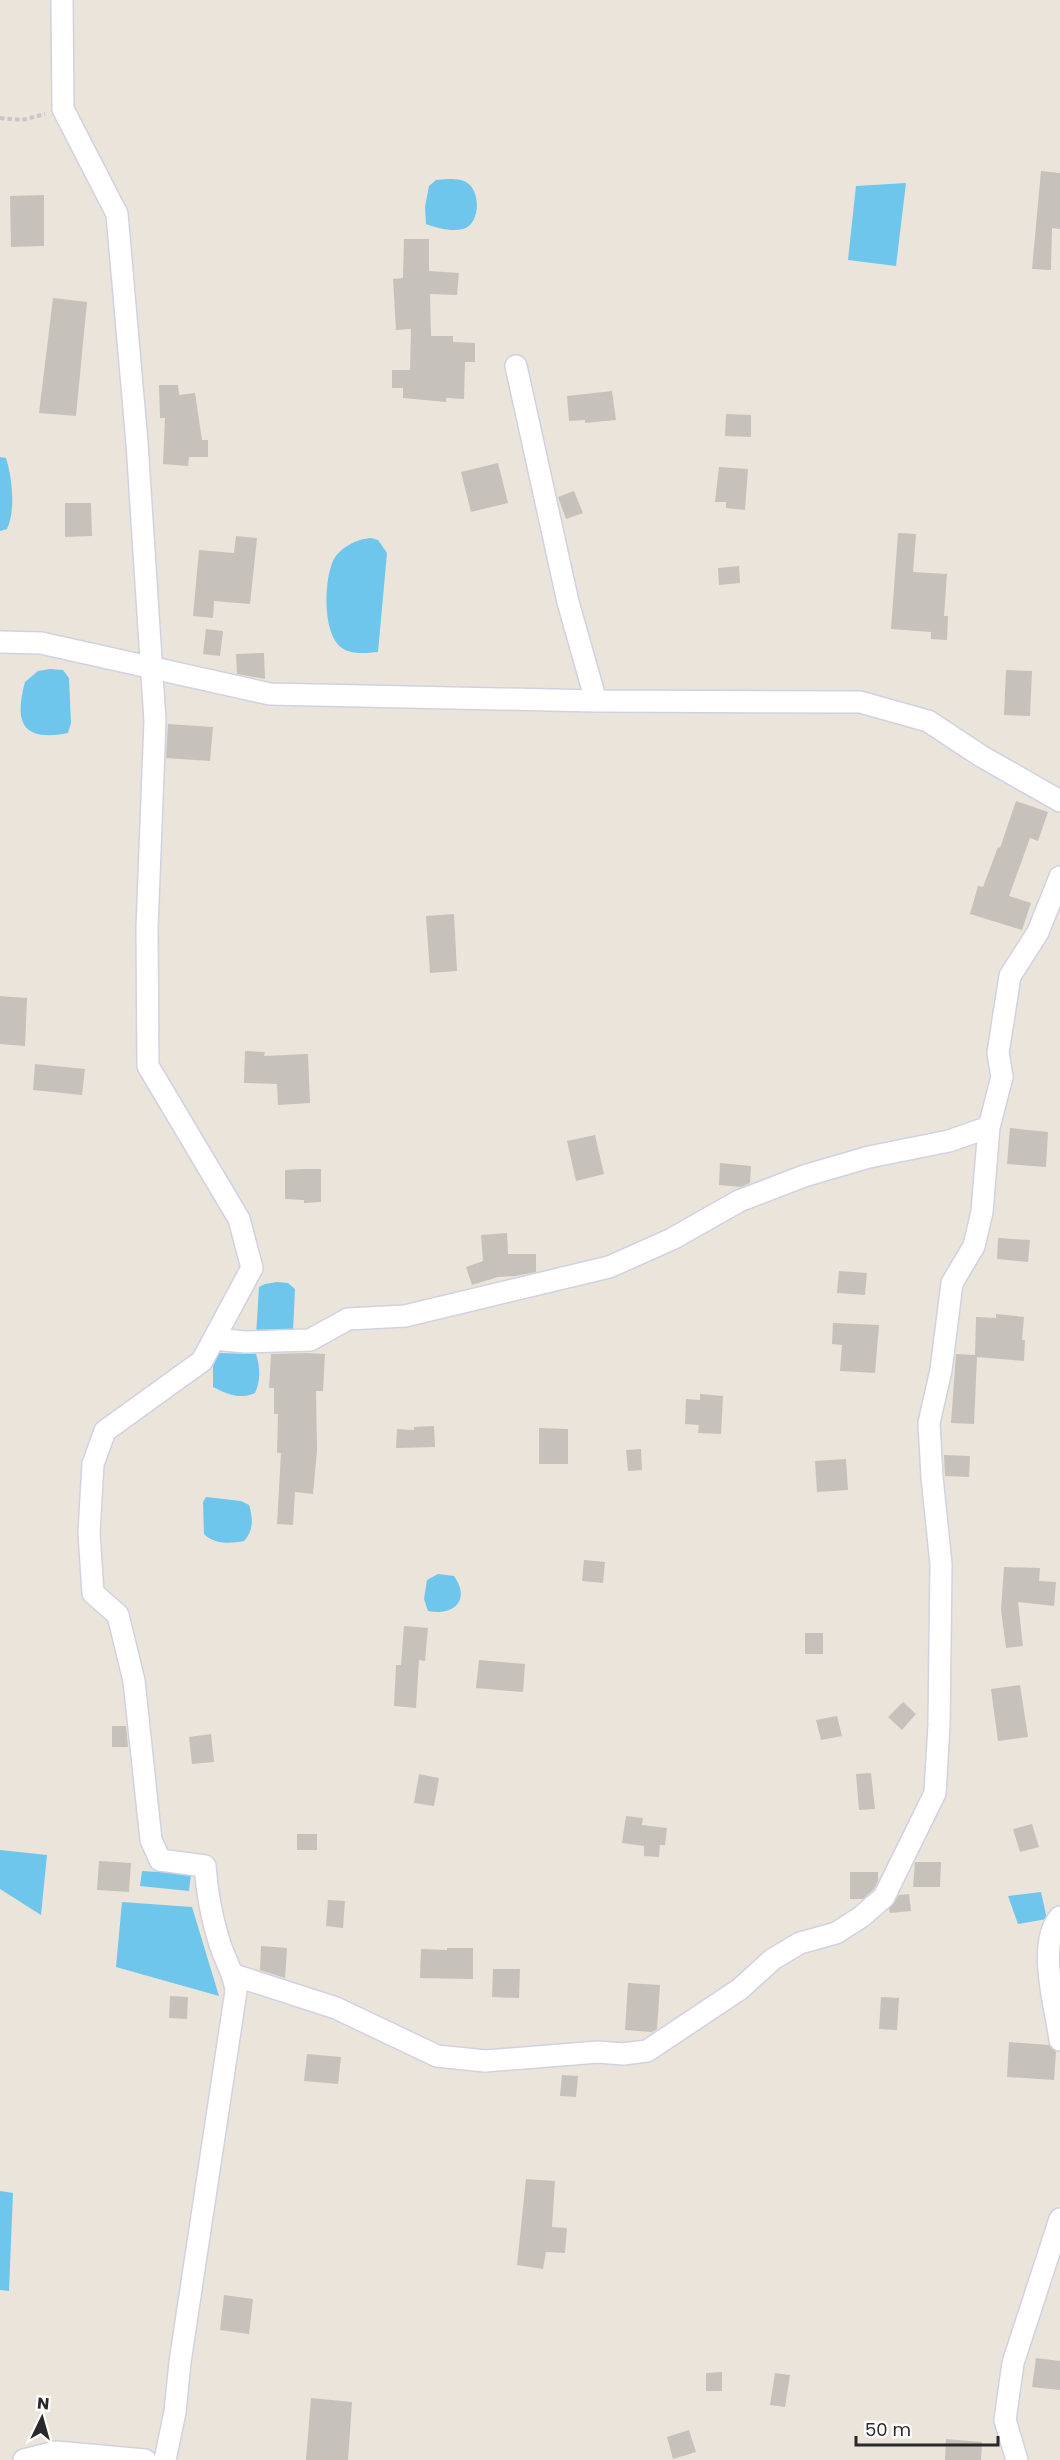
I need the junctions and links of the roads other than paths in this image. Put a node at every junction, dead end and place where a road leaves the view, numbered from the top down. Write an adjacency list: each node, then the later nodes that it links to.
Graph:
1 (62, 0): 4 (street)
2 (516, 366): 5 (street)
3 (0, 642): 4 (street)
4 (150, 669): 5 (street); 9 (street)
5 (596, 701): 6 (street)
6 (1060, 801)
7 (1060, 877): 8 (street)
8 (989, 1127): 9 (street); 11 (street)
9 (214, 1339): 11 (street)
10 (1060, 1917): 12 (street)
11 (234, 1975): 16 (street)
12 (1060, 2040)
13 (1060, 2219): 17 (street)
14 (24, 2460): 15 (street)
15 (146, 2460)
16 (165, 2460)
17 (1017, 2460)

